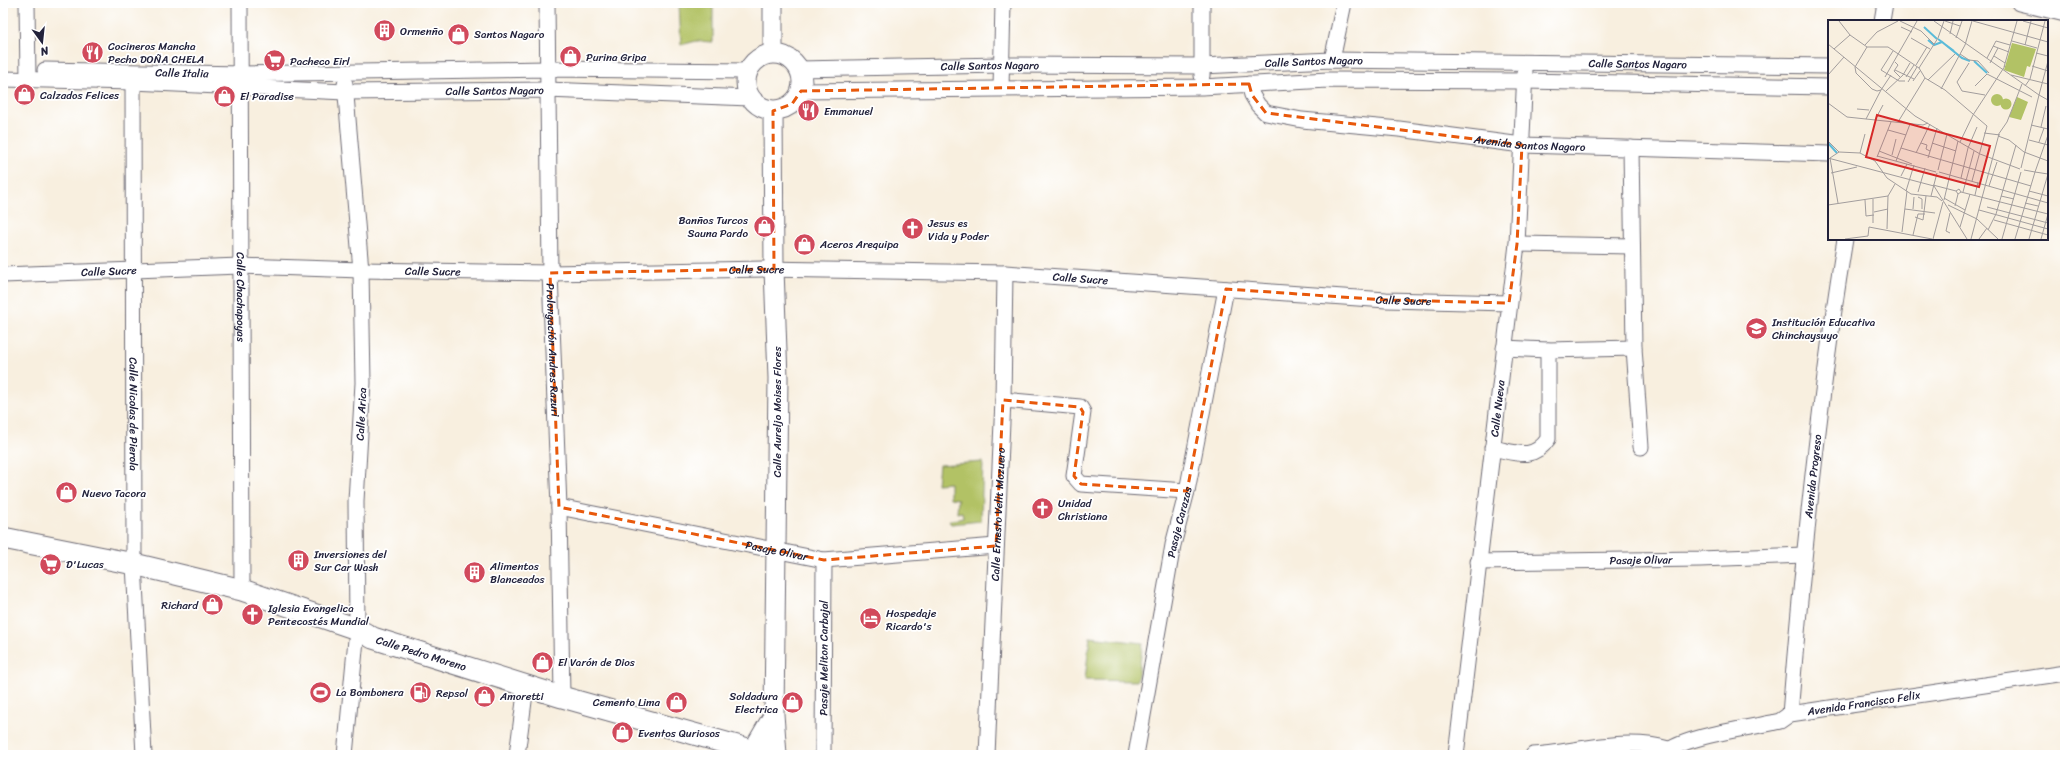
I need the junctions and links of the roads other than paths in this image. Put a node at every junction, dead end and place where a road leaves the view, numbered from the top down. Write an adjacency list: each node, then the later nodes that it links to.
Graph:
1 (27, 3): 23 (street)
2 (240, 3): 26 (street, Calle Chachapoyas)
3 (547, 3): 19 (street, Prolongación Andres Razuri)
4 (773, 3): 12 (street)
5 (1003, 3): 15 (street)
6 (1202, 3): 16 (street)
7 (1344, 3): 13 (street)
8 (1885, 3): 11 (street)
9 (2019, 3): 10 (street)
10 (2065, 14)
11 (1882, 20)
12 (773, 54): 20 (street); 21 (street)
13 (1332, 60): 14 (street, Calle Santos Nagaro); 16 (street, Calle Santos Nagaro)
14 (1525, 62): 17 (street, Calle Santos Nagaro); 27 (street, Calle Nueva)
15 (1002, 65): 16 (street, Calle Santos Nagaro); 20 (street, Calle Santos Nagaro); 31 (street)
16 (1202, 66): 29 (street)
17 (1828, 66)
18 (3, 69): 23 (street, Calle Italia)
19 (548, 69): 21 (street, Calle Santos Nagaro); 22 (street, Calle Santos Nagaro); 32 (street, Prolongación Andres Razuri)
20 (799, 69): 33 (street)
21 (748, 71): 35 (street)
22 (344, 72): 26 (street, Calle Santos Nagaro); 34 (street, Calle Arica)
23 (28, 75): 24 (street, Calle Italia); 25 (street, Calle Italia)
24 (133, 77): 26 (street, Calle Italia); 45 (street, Calle Nicolas de Pierola)
25 (3, 79)
26 (240, 81): 34 (street, Calle Santos Nagaro); 43 (street, Calle Chachapoyas)
27 (1525, 81): 28 (street, Calle Santos Nagaro); 30 (street, Calle Santos Nagaro); 37 (street, Calle Nueva)
28 (1249, 84): 29 (street, Calle Santos Nagaro); 37 (street, Avenida Santos Nagaro)
29 (1202, 86): 31 (street, Calle Santos Nagaro)
30 (1828, 87)
31 (1001, 88): 33 (street, Calle Santos Nagaro)
32 (547, 90): 34 (street, Calle Santos Nagaro); 35 (street, Calle Santos Nagaro); 48 (street, Prolongación Andres Razuri)
33 (801, 91): 36 (street)
34 (345, 92): 46 (street, Calle Arica)
35 (750, 98): 36 (street)
36 (773, 110): 44 (street, Calle Aureljo Moises Flores)
37 (1522, 145): 38 (street, Avenida Santos Nagaro); 41 (street, Calle Nueva)
38 (1631, 148): 39 (street, Avenida Santos Nagaro); 42 (street)
39 (1828, 154)
40 (1845, 240): 63 (street, Avenida Progreso)
41 (1517, 244): 42 (street); 51 (street, Calle Nueva)
42 (1632, 246): 53 (street)
43 (240, 266): 45 (street, Calle Sucre); 46 (street, Calle Sucre); 67 (street, Calle Chachapoyas)
44 (774, 269): 47 (street, Calle Sucre); 48 (street, Calle Sucre); 62 (street, Calle Aureljo Moises Flores)
45 (133, 270): 49 (street, Calle Sucre); 66 (street, Calle Nicolas de Pierola)
46 (360, 270): 48 (street, Calle Sucre); 68 (street, Calle Arica)
47 (1005, 272): 50 (street, Calle Sucre); 55 (street, Calle Ernesto Velit Mozuero)
48 (550, 273): 59 (street, Prolongación Andres Razuri)
49 (3, 275)
50 (1226, 289): 51 (street, Calle Sucre); 58 (street, Pasaje Carazas)
51 (1509, 303): 52 (street, Calle Nueva)
52 (1504, 348): 54 (street); 57 (street, Calle Nueva)
53 (1634, 348): 54 (street); 56 (street)
54 (1548, 350): 57 (street)
55 (1003, 400): 58 (street); 61 (street, Calle Ernesto Velit Mozuero)
56 (1641, 447)
57 (1492, 448): 65 (street, Calle Nueva)
58 (1187, 491): 82 (street, Pasaje Carazas)
59 (560, 507): 62 (street, Pasaje Olivar); 71 (street, Prolongación Andres Razuri)
60 (3, 538): 66 (main road, Calle Pedro Moreno)
61 (996, 546): 64 (street, Pasaje Olivar); 81 (street, Calle Ernesto Velit Mozuero)
62 (777, 552): 64 (street, Pasaje Olivar); 72 (street, Calle Aureljo Moises Flores)
63 (1803, 555): 65 (street, Pasaje Olivar); 73 (street, Avenida Progreso)
64 (824, 560): 80 (street, Pasaje Meliton Carbajal)
65 (1478, 562): 83 (street, Calle Nueva)
66 (134, 564): 67 (main road, Calle Pedro Moreno); 76 (street, Calle Nicolas de Pierola)
67 (242, 590): 68 (main road, Calle Pedro Moreno)
68 (357, 629): 70 (main road, Calle Pedro Moreno); 77 (street, Calle Arica)
69 (2065, 673): 73 (street, Avenida Francisco Felix)
70 (526, 686): 71 (main road, Calle Pedro Moreno); 78 (street)
71 (562, 697): 74 (main road, Calle Pedro Moreno)
72 (774, 714): 74 (street); 79 (street, Calle Aureljo Moises Flores)
73 (1790, 714): 75 (street, Avenida Francisco Felix)
74 (761, 752)
75 (1665, 752): 84 (street)
76 (144, 755)
77 (345, 755)
78 (517, 755)
79 (776, 755)
80 (823, 755)
81 (987, 755)
82 (1136, 755)
83 (1456, 755)
84 (1534, 755)

